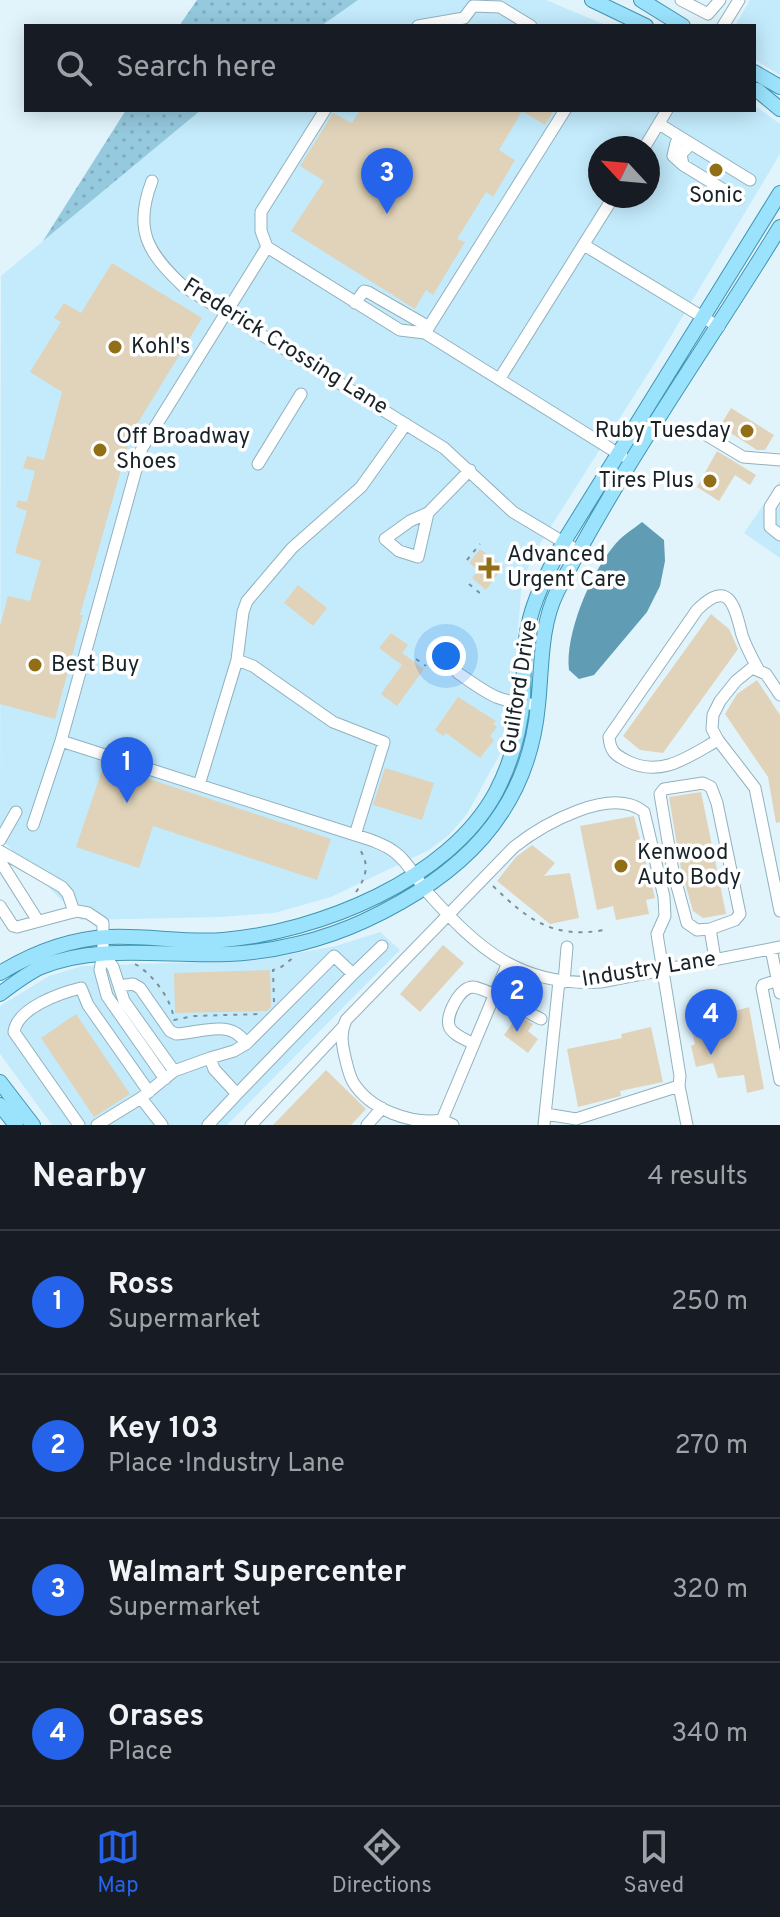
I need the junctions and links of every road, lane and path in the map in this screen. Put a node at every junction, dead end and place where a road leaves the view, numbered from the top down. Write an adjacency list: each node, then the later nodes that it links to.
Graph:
1 (592, 0): 8 (main road)
2 (641, 0): 9 (main road)
3 (681, 0): 4 (street)
4 (720, 0)
5 (739, 0): 10 (street)
6 (430, 24): 7 (street)
7 (528, 24)
8 (642, 24)
9 (680, 24)
10 (724, 24)
11 (756, 73): 12 (main road)
12 (780, 87)
13 (756, 90): 14 (main road)
14 (780, 106)
15 (324, 112): 28 (street)
16 (564, 112): 33 (street)
17 (666, 112): 18 (street)
18 (659, 124): 19 (street); 20 (street)
19 (652, 136)
20 (686, 141): 21 (street); 24 (street)
21 (750, 180)
22 (152, 181): 30 (street, Frederick Crossing Lane)
23 (780, 193): 31 (main road, Guilford Drive)
24 (739, 199)
25 (607, 208): 27 (street)
26 (780, 227): 32 (main road, Guilford Drive)
27 (584, 245): 31 (street); 34 (street)
28 (267, 247): 29 (street); 30 (street)
29 (355, 303): 33 (street); 33 (street)
30 (227, 312): 36 (street, Frederick Crossing Lane); 61 (street)
31 (703, 316): 32 (street); 38 (main road, Guilford Drive)
32 (719, 327): 40 (main road, Guilford Drive)
33 (427, 330): 34 (street)
34 (500, 378): 38 (street)
35 (301, 394): 41 (street)
36 (406, 424): 42 (street, Frederick Crossing Lane); 53 (street, Frederick Crossing Lane)
37 (698, 430): 39 (street)
38 (617, 453): 40 (street); 46 (main road, Guilford Drive)
39 (780, 460)
40 (632, 462): 48 (main road, Guilford Drive)
41 (258, 464)
42 (470, 470): 44 (street); 46 (street, Frederick Crossing Lane)
43 (780, 491): 45 (street)
44 (428, 513)
45 (780, 535)
46 (563, 543): 48 (street, Frederick Crossing Lane); 58 (main road, Guilford Drive)
47 (480, 544): 49 (path)
48 (580, 552): 59 (main road, Guilford Drive)
49 (467, 560)
50 (469, 584): 51 (path)
51 (481, 594)
52 (416, 659): 54 (path)
53 (237, 660): 62 (street, Frederick Crossing Lane); 65 (street)
54 (426, 666)
55 (758, 669): 57 (street); 60 (street); 60 (street)
56 (458, 673): 58 (street)
57 (780, 695)
58 (522, 703): 59 (street); 69 (main road, Guilford Drive)
59 (538, 705): 71 (main road, Guilford Drive)
60 (718, 740): 74 (street)
61 (61, 741): 62 (street, Industry Lane); 64 (street)
62 (199, 785): 65 (street, Industry Lane)
63 (16, 812): 66 (street)
64 (33, 825)
65 (353, 839): 69 (street, Industry Lane); 72 (path)
66 (0, 840)
67 (0, 851): 75 (street)
68 (0, 861): 77 (street)
69 (414, 874): 71 (street, Industry Lane); 80 (main road, Guilford Drive)
70 (484, 876): 76 (street); 79 (path); 89 (street)
71 (423, 887): 76 (street, Industry Lane); 84 (main road, Guilford Drive)
72 (357, 897)
73 (0, 906): 77 (street)
74 (780, 911)
75 (74, 912): 77 (street); 80 (street)
76 (450, 914): 88 (street, Industry Lane); 102 (street)
77 (38, 921)
78 (710, 929): 78 (street); 86 (street)
79 (604, 930)
80 (103, 938): 84 (street); 90 (main road, Guilford Drive)
81 (382, 946): 91 (street)
82 (567, 947): 92 (street)
83 (776, 948): 86 (street, Industry Lane); 94 (street)
84 (103, 953): 93 (street); 95 (main road, Guilford Drive); 96 (street)
85 (297, 953): 99 (path)
86 (715, 959): 89 (street, Industry Lane)
87 (131, 963): 100 (path)
88 (507, 965): 92 (street, Industry Lane); 97 (street)
89 (662, 969): 92 (street, Industry Lane); 109 (street)
90 (0, 973)
91 (353, 974): 103 (street); 110 (street)
92 (562, 981): 114 (street)
93 (119, 986): 103 (street); 106 (street)
94 (779, 987): 107 (street)
95 (0, 994)
96 (107, 996): 98 (street); 106 (street)
97 (494, 996): 101 (street); 104 (street); 104 (street)
98 (88, 1005): 111 (street); 118 (street)
99 (273, 1009)
100 (268, 1014)
101 (541, 1019)
102 (342, 1028): 113 (street); 122 (street)
103 (246, 1044): 105 (street)
104 (474, 1044): 115 (street)
105 (210, 1058): 106 (street); 110 (street)
106 (170, 1075): 111 (street)
107 (780, 1080)
108 (0, 1082): 117 (main road)
109 (679, 1086): 114 (street); 124 (street)
110 (237, 1094): 121 (street)
111 (145, 1095): 119 (street); 120 (street)
112 (0, 1105): 116 (main road)
113 (382, 1108): 115 (street); 123 (street)
114 (545, 1120)
115 (448, 1122)
116 (16, 1125)
117 (33, 1125)
118 (79, 1125)
119 (97, 1125)
120 (162, 1125)
121 (208, 1125)
122 (251, 1125)
123 (367, 1125)
124 (687, 1125)

